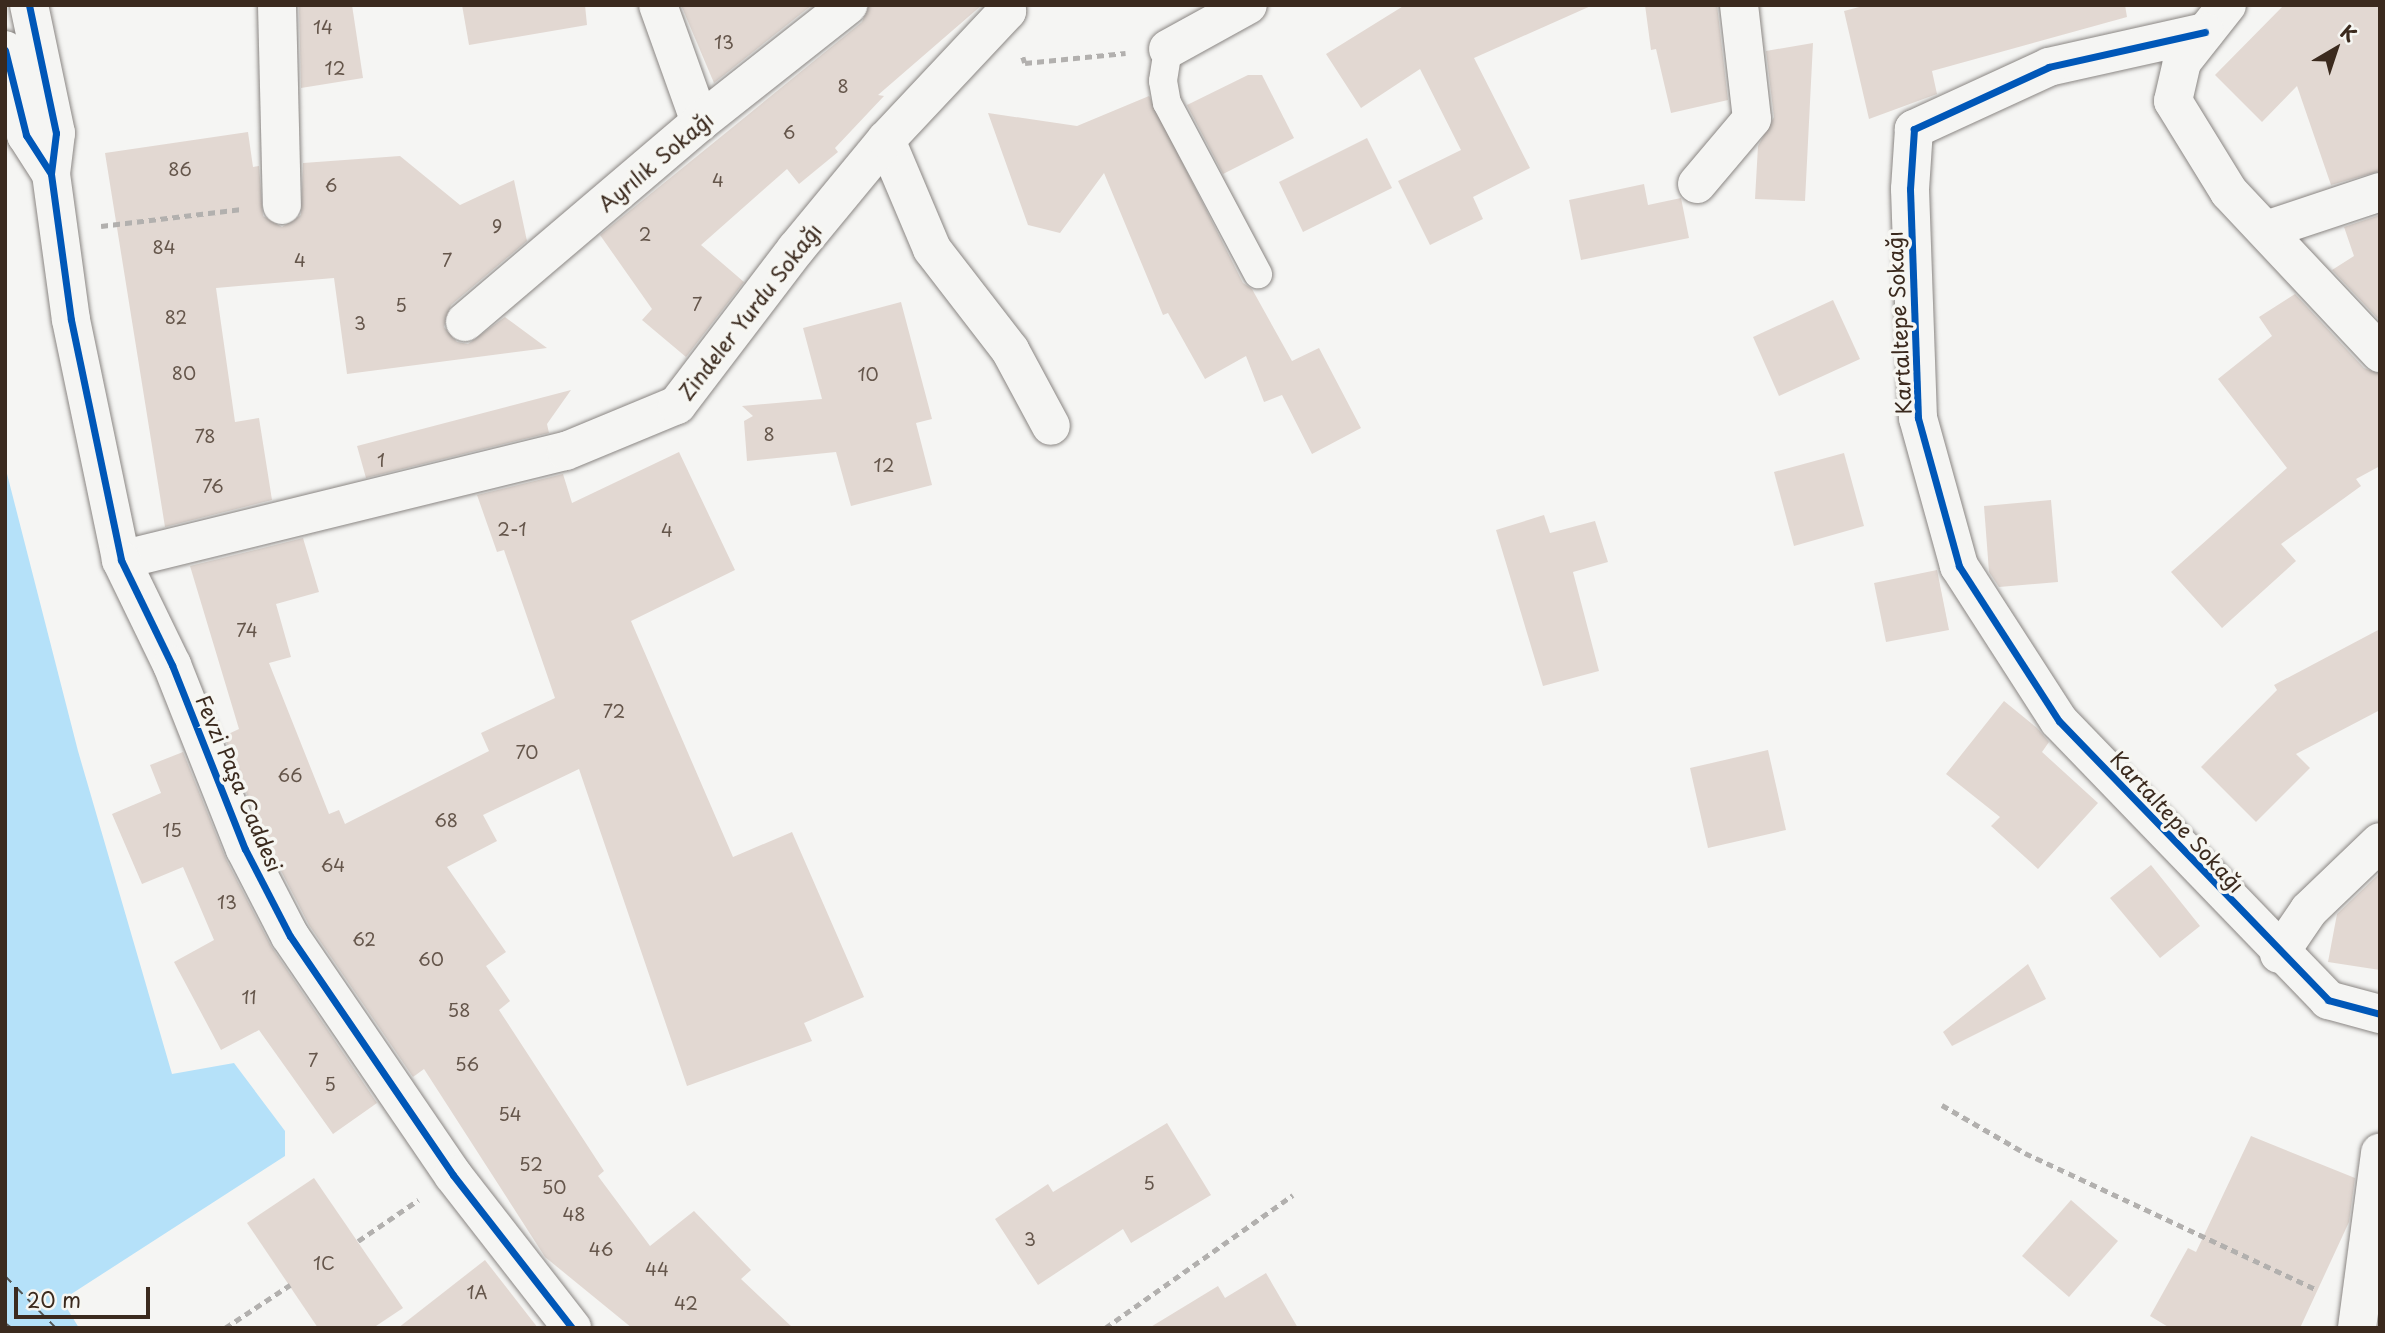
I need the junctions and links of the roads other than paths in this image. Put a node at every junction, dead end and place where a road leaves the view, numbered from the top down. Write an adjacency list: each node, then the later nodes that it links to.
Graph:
1 (29, 5): 13 (street, Fevzi Paşa Caddesi)
2 (277, 5): 16 (street)
3 (658, 5): 11 (street)
4 (848, 5): 11 (street, Ayrılık Sokağı)
5 (1248, 5): 9 (street)
6 (1739, 5): 14 (street)
7 (1006, 8): 12 (street, Zindeler Yurdu Sokağı)
8 (2216, 19): 17 (street); 24 (street, Kartaltepe Sokağı)
9 (1168, 49): 18 (lane)
10 (5, 50): 13 (street, Fevzi Paşa Caddesi)
11 (700, 122): 19 (street, Ayrılık Sokağı)
12 (886, 140): 21 (street); 22 (street, Zindeler Yurdu Sokağı)
13 (51, 174): 22 (street, Fevzi Paşa Caddesi)
14 (1697, 184)
15 (2380, 192): 17 (street)
16 (282, 205)
17 (2266, 230): 20 (street)
18 (1258, 274)
19 (465, 322)
20 (2380, 353)
21 (1051, 426)
22 (121, 560): 28 (street, Fevzi Paşa Caddesi)
23 (2380, 842): 24 (street)
24 (2279, 954): 25 (street)
25 (2380, 1014)
26 (2380, 1153): 27 (street)
27 (2357, 1317)
28 (572, 1328)

